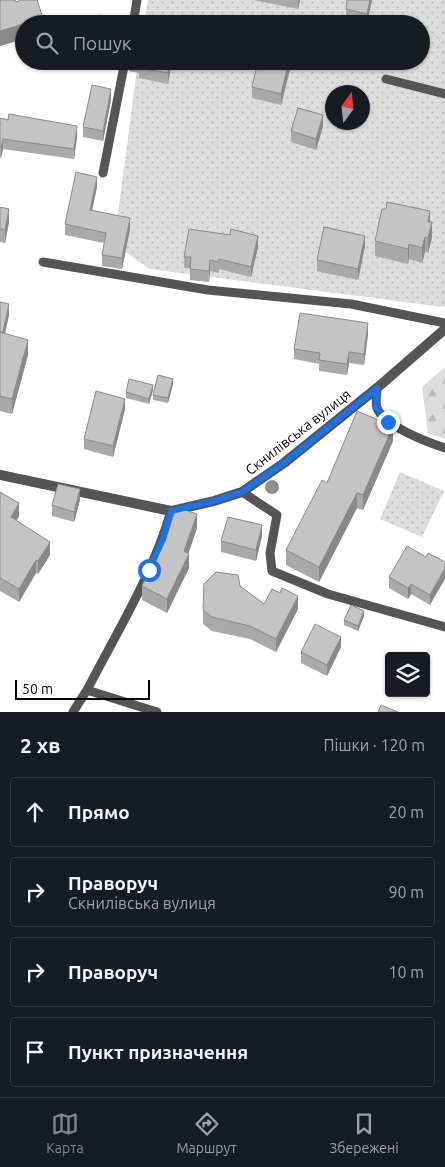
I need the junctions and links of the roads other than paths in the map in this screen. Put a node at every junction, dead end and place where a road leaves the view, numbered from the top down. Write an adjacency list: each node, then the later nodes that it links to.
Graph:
1 (137, 0): 2 (lane)
2 (134, 15)
3 (123, 70): 6 (lane)
4 (386, 79): 5 (lane)
5 (445, 94)
6 (103, 173)
7 (42, 262): 8 (lane)
8 (445, 323)
9 (445, 329): 10 (street, Скнилівська вулиця)
10 (377, 388): 11 (lane); 13 (street, Скнилівська вулиця)
11 (445, 448)
12 (0, 475): 14 (street, Скнилівська вулиця)
13 (242, 492): 14 (street, Скнилівська вулиця); 15 (lane)
14 (171, 511): 16 (lane)
15 (445, 627)
16 (88, 690): 17 (lane); 18 (lane)
17 (74, 712)
18 (157, 712)

